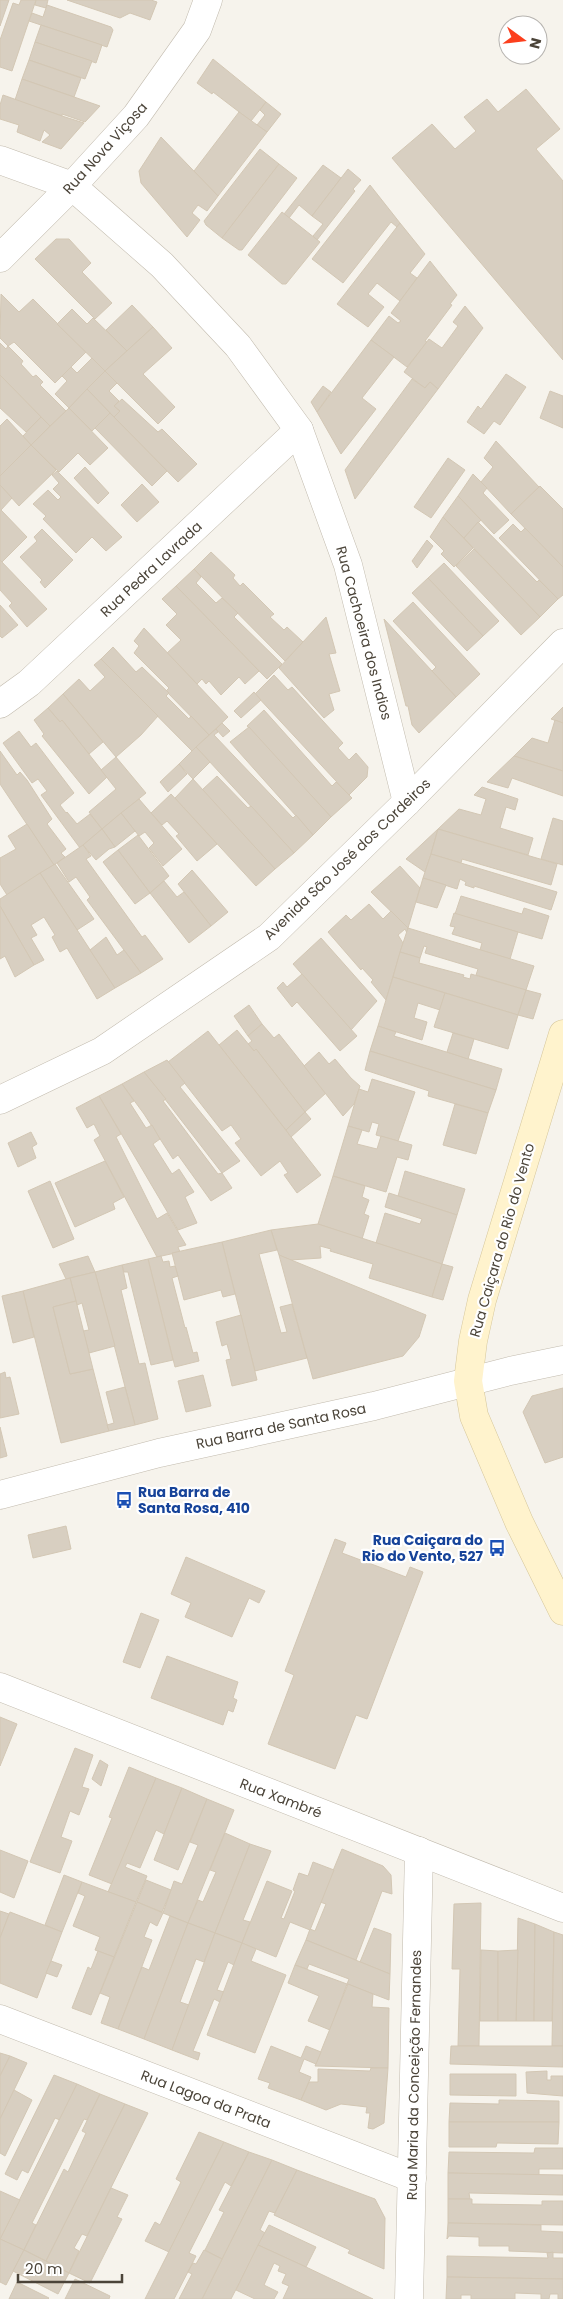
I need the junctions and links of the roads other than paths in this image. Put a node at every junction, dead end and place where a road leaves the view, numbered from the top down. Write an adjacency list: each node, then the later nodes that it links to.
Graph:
1 (208, 0): 3 (street, Rua Nova Viçosa)
2 (0, 160): 3 (street, Rua Cachoeira dos Indios)
3 (72, 186): 4 (street, Rua Nova Viçosa); 5 (street, Rua Cachoeira dos Indios)
4 (0, 258)
5 (299, 430): 7 (street, Rua Pedra Lavrada); 8 (street, Rua Cachoeira dos Indios)
6 (563, 643): 8 (street, Avenida São José dos Cordeiros)
7 (0, 704)
8 (407, 802): 10 (street, Avenida São José dos Cordeiros)
9 (563, 1034): 12 (street, Rua Caiçara do Rio do Vento)
10 (0, 1100)
11 (563, 1360): 12 (street, Rua Barra de Santa Rosa)
12 (468, 1382): 13 (street, Rua Barra de Santa Rosa); 14 (street, Rua Caiçara do Rio do Vento)
13 (0, 1495)
14 (563, 1611)
15 (0, 1687): 16 (street, Rua Xambré)
16 (419, 1851): 17 (street, Rua Xambré); 19 (street, Rua Maria da Conceição Fernandes)
17 (563, 1908)
18 (0, 2019): 19 (street, Rua Lagoa da Prata)
19 (412, 2178): 20 (street, Rua Maria da Conceição Fernandes)
20 (409, 2299)

